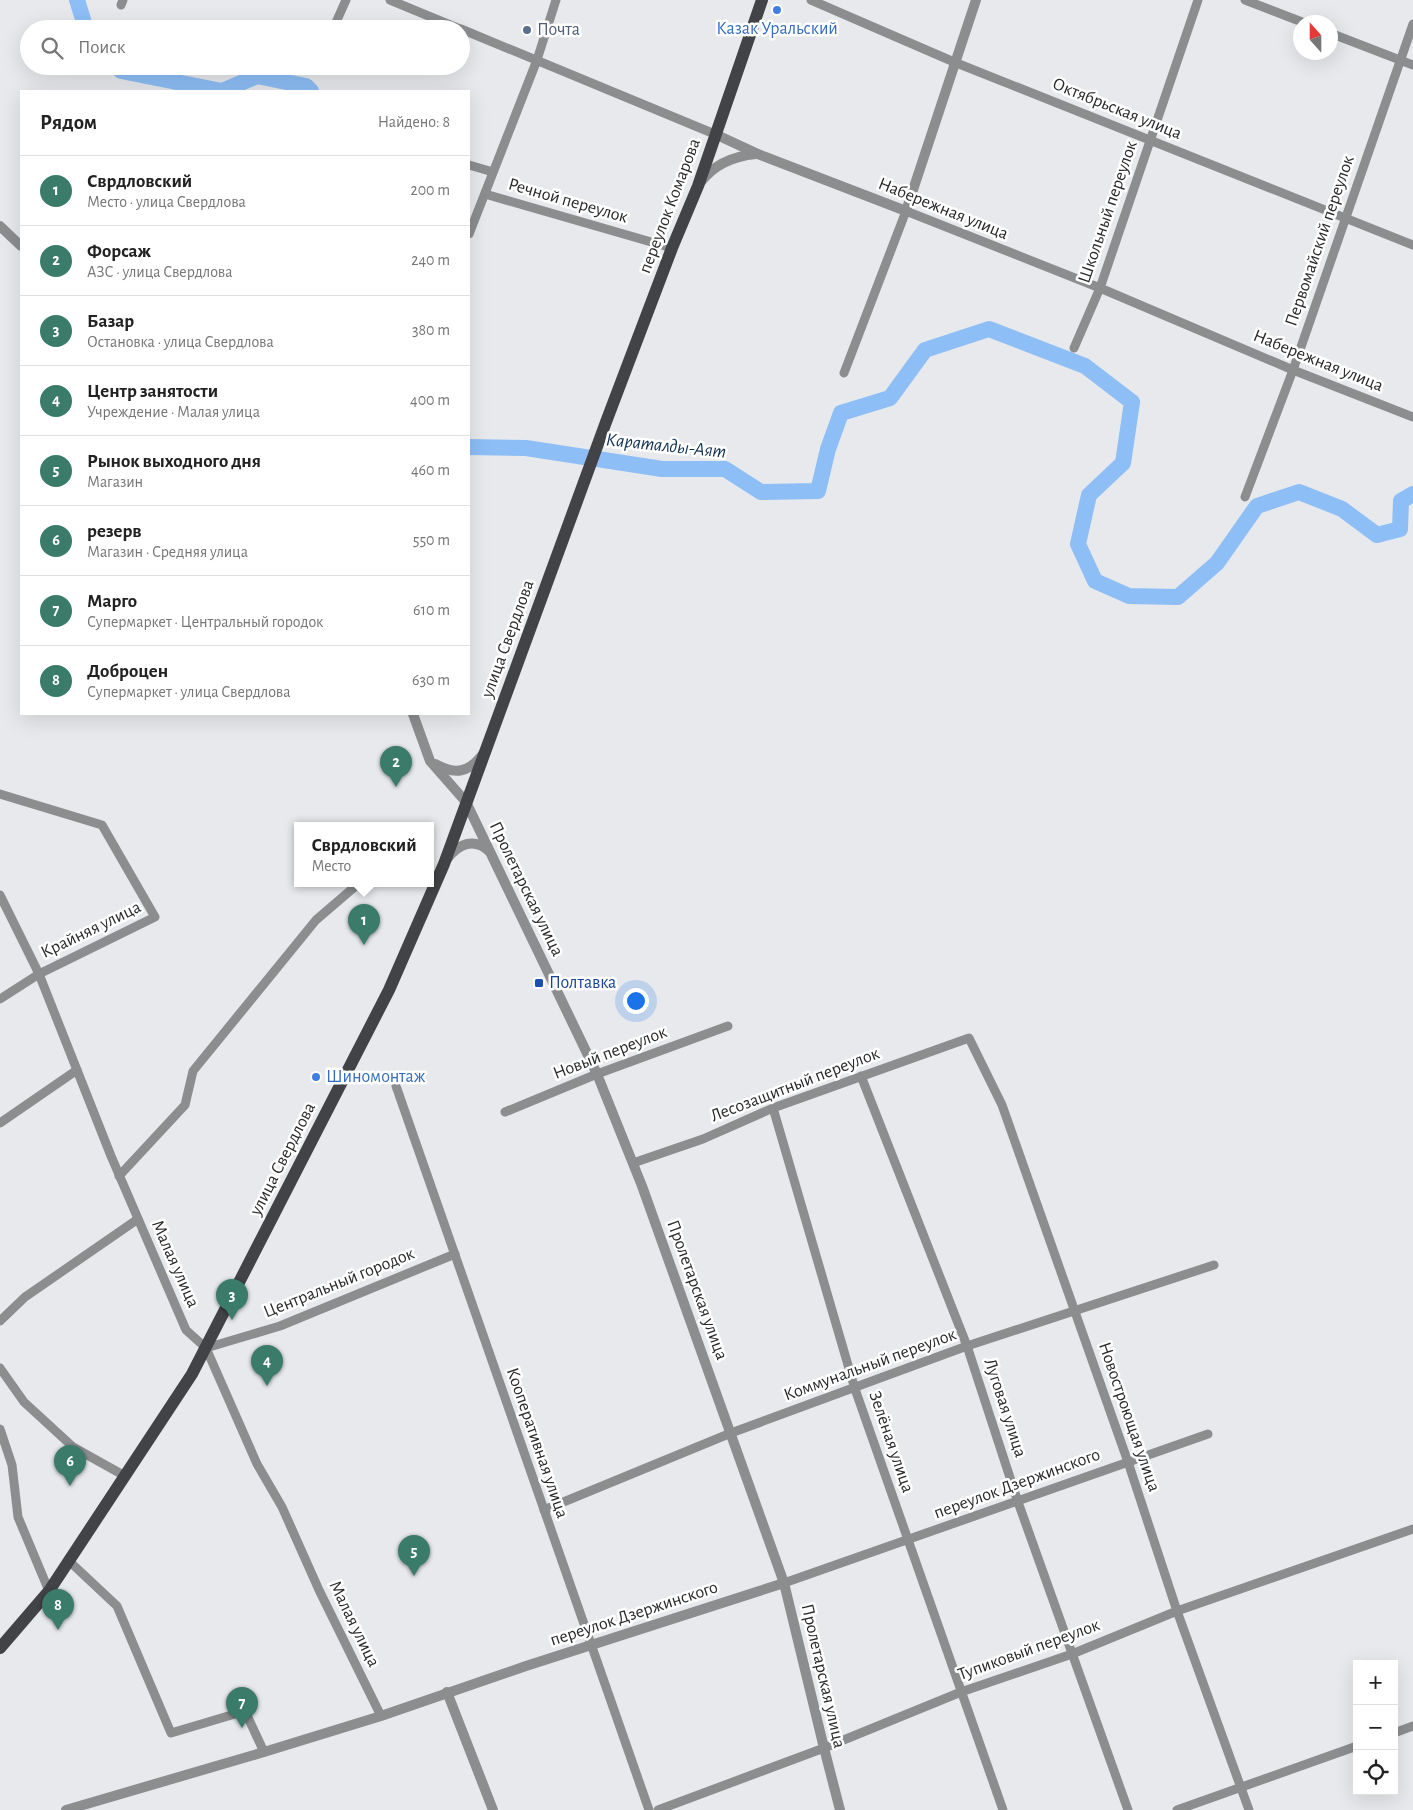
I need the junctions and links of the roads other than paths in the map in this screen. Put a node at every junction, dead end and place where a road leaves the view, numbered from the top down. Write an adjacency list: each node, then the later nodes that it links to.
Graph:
1 (346, 0): 10 (street)
2 (390, 0): 11 (street, Набережная улица)
3 (556, 0): 15 (street)
4 (762, 0): 19 (main road, переулок Комарова)
5 (811, 0): 17 (street, Октябрьская улица)
6 (976, 0): 17 (street)
7 (1198, 0): 20 (street, Школьный переулок)
8 (1245, 0): 9 (street)
9 (1293, 19)
10 (337, 20)
11 (439, 20)
12 (1413, 24): 16 (street, Первомайский переулок)
13 (470, 33): 15 (street, Набережная улица)
14 (1338, 37): 16 (street)
15 (537, 60): 19 (street, Набережная улица); 23 (street)
16 (1400, 60): 18 (street); 27 (street, Первомайский переулок)
17 (954, 62): 20 (street, Октябрьская улица); 26 (street)
18 (1413, 65)
19 (717, 135): 21 (street, Набережная улица); 24 (main road, переулок Комарова)
20 (1150, 140): 27 (street, Октябрьская улица); 33 (street, Школьный переулок)
21 (758, 154): 24 (street); 26 (street, Набережная улица)
22 (470, 165): 23 (street, Речной переулок)
23 (493, 172): 25 (street)
24 (698, 186): 32 (main road, переулок Комарова)
25 (485, 194): 29 (street); 32 (street, Речной переулок)
26 (906, 211): 33 (street, Набережная улица); 36 (street)
27 (1346, 217): 30 (street, Октябрьская улица); 35 (street, Первомайский переулок)
28 (0, 226): 31 (street)
29 (470, 232)
30 (1413, 244)
31 (20, 245)
32 (672, 248): 38 (main road, переулок Комарова)
33 (1100, 288): 34 (street, Школьный переулок); 35 (street, Набережная улица)
34 (1074, 348)
35 (1293, 370): 37 (street, Набережная улица); 39 (street, Первомайский переулок)
36 (844, 373)
37 (1413, 417)
38 (606, 422): 41 (main road, улица Свердлова)
39 (1245, 497)
40 (413, 715): 42 (street)
41 (486, 749): 42 (street); 44 (main road, улица Свердлова)
42 (430, 761): 44 (street, Пролетарская улица)
43 (0, 794): 51 (street, Крайняя улица)
44 (466, 802): 45 (street, Пролетарская улица); 46 (main road, улица Свердлова)
45 (490, 851): 46 (street); 56 (street, Пролетарская улица)
46 (444, 864): 49 (main road, улица Свердлова)
47 (354, 887): 63 (street)
48 (434, 887): 70 (main road, улица Свердлова)
49 (434, 887)
50 (0, 894): 51 (street, Малая улица)
51 (39, 974): 52 (street); 55 (street, Малая улица)
52 (0, 1000)
53 (728, 1026): 56 (street, Новый переулок)
54 (968, 1038): 57 (street, Лесозащитный переулок); 67 (street, Новостроющая улица)
55 (77, 1070): 61 (street); 63 (street, Малая улица)
56 (597, 1074): 60 (street, Новый переулок); 62 (street, Пролетарская улица)
57 (861, 1076): 59 (street, Лесозащитный переулок); 69 (street, Луговая улица)
58 (396, 1086): 65 (street, Кооперативная улица)
59 (773, 1108): 62 (street, Лесозащитный переулок); 72 (street, Зелёная улица)
60 (505, 1112)
61 (0, 1123)
62 (633, 1163): 74 (street, Пролетарская улица)
63 (119, 1176): 64 (street, Малая улица)
64 (138, 1219): 68 (street); 70 (street, Малая улица)
65 (454, 1254): 70 (street, Центральный городок); 79 (street, Кооперативная улица)
66 (1214, 1265): 67 (street, Коммунальный переулок)
67 (1074, 1310): 69 (street, Коммунальный переулок); 76 (street, Новостроющая улица)
68 (0, 1321)
69 (968, 1346): 72 (street, Коммунальный переулок); 78 (street, Луговая улица)
70 (206, 1348): 77 (main road, улица Свердлова); 91 (street, Малая улица)
71 (0, 1368): 77 (street)
72 (855, 1389): 74 (street, Коммунальный переулок); 81 (street, Зелёная улица)
73 (0, 1429): 84 (street)
74 (731, 1433): 79 (street, Коммунальный переулок); 83 (street, Пролетарская улица)
75 (1208, 1434): 76 (street, переулок Дзержинского)
76 (1128, 1462): 78 (street, переулок Дзержинского); 85 (street, Новостроющая улица)
77 (125, 1476): 82 (main road, улица Свердлова)
78 (1018, 1502): 81 (street, переулок Дзержинского); 88 (street, Луговая улица)
79 (544, 1510): 86 (street, Кооперативная улица)
80 (1413, 1529): 85 (street, Тупиковый переулок)
81 (908, 1540): 83 (street, переулок Дзержинского); 90 (street, Зелёная улица)
82 (69, 1561): 84 (main road, улица Свердлова); 96 (street)
83 (784, 1583): 86 (street, переулок Дзержинского); 95 (street, Пролетарская улица)
84 (49, 1591): 87 (main road, улица Свердлова)
85 (1177, 1611): 88 (street, Тупиковый переулок); 97 (street, Новостроющая улица)
86 (590, 1645): 89 (street, переулок Дзержинского); 100 (street, Кооперативная улица)
87 (0, 1648)
88 (1072, 1654): 90 (street, Тупиковый переулок); 104 (street, Луговая улица)
89 (447, 1692): 91 (street, переулок Дзержинского); 99 (street)
90 (961, 1692): 95 (street, Тупиковый переулок); 103 (street, Зелёная улица)
91 (381, 1716): 96 (street, переулок Дзержинского)
92 (1413, 1726): 93 (street)
93 (1398, 1732)
94 (1353, 1747): 97 (street)
95 (824, 1748): 101 (street, Тупиковый переулок); 102 (street, Пролетарская улица)
96 (264, 1752): 98 (street, переулок Дзержинского)
97 (1241, 1788): 105 (street); 106 (street, Новостроющая улица)
98 (66, 1810)
99 (493, 1810)
100 (649, 1810)
101 (658, 1810)
102 (840, 1810)
103 (1003, 1810)
104 (1128, 1810)
105 (1177, 1810)
106 (1249, 1810)

